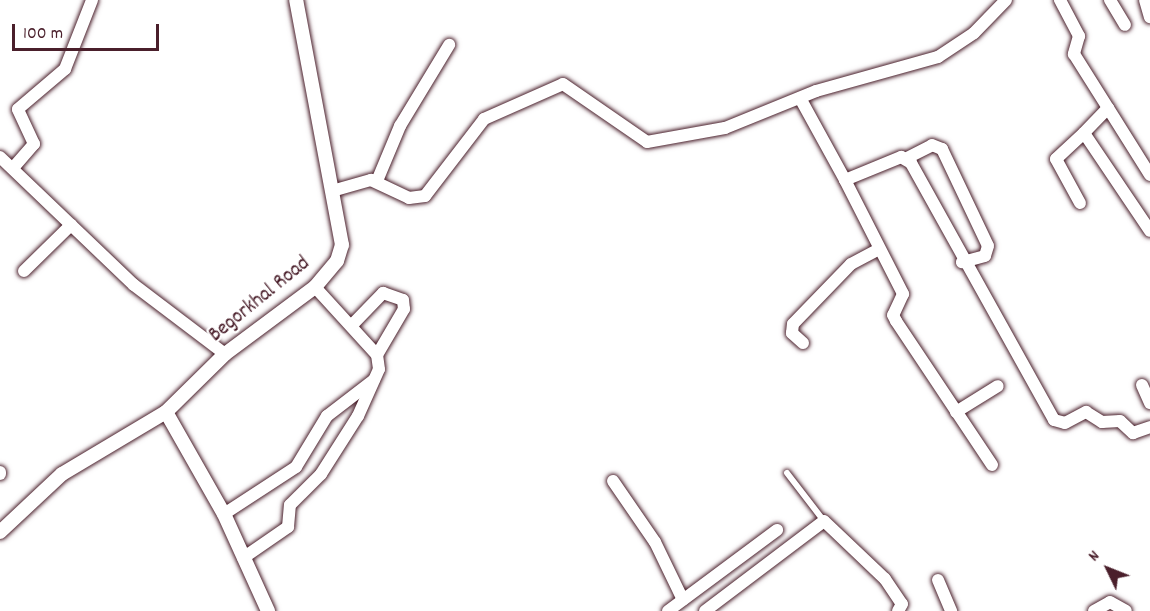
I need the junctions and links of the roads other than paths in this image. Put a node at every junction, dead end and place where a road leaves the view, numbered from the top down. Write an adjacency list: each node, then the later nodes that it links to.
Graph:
1 (92, 0): 15 (street)
2 (296, 0): 19 (street, Begorkhal Road)
3 (1006, 0): 10 (street)
4 (1060, 0): 11 (street)
5 (1110, 0): 8 (street)
6 (1145, 0): 7 (street)
7 (1150, 17)
8 (1125, 25)
9 (449, 45): 18 (street)
10 (800, 98): 17 (street); 18 (street)
11 (1108, 108): 12 (street); 16 (street)
12 (1084, 133): 20 (street); 22 (street)
13 (0, 157): 15 (street)
14 (907, 158): 17 (street); 24 (street); 24 (street)
15 (13, 168): 21 (street)
16 (1150, 174)
17 (845, 180): 23 (street)
18 (377, 181): 19 (street)
19 (332, 191): 26 (street, Begorkhal Road)
20 (1080, 202)
21 (71, 225): 25 (street); 29 (street)
22 (1150, 231)
23 (879, 249): 28 (street); 36 (street)
24 (962, 262): 37 (street)
25 (24, 271)
26 (315, 287): 27 (street); 29 (street, Begorkhal Road)
27 (352, 325): 30 (street); 30 (street)
28 (803, 343)
29 (225, 354): 35 (street, Begorkhal Road)
30 (377, 355): 31 (street)
31 (374, 380): 41 (street); 45 (street)
32 (1142, 385): 34 (street)
33 (998, 386): 36 (street)
34 (1150, 403)
35 (166, 412): 41 (street); 44 (street, Begorkhal Road)
36 (956, 412): 38 (street)
37 (1150, 427)
38 (992, 465)
39 (787, 473): 42 (lane)
40 (613, 481): 47 (street)
41 (224, 514): 45 (street)
42 (824, 521): 50 (street); 51 (street)
43 (777, 530): 47 (street)
44 (0, 532)
45 (243, 558): 48 (street)
46 (938, 580): 52 (street)
47 (683, 600): 49 (street)
48 (268, 611)
49 (668, 611)
50 (705, 611)
51 (898, 611)
52 (951, 611)
53 (1094, 611): 54 (street)
54 (1126, 611)

